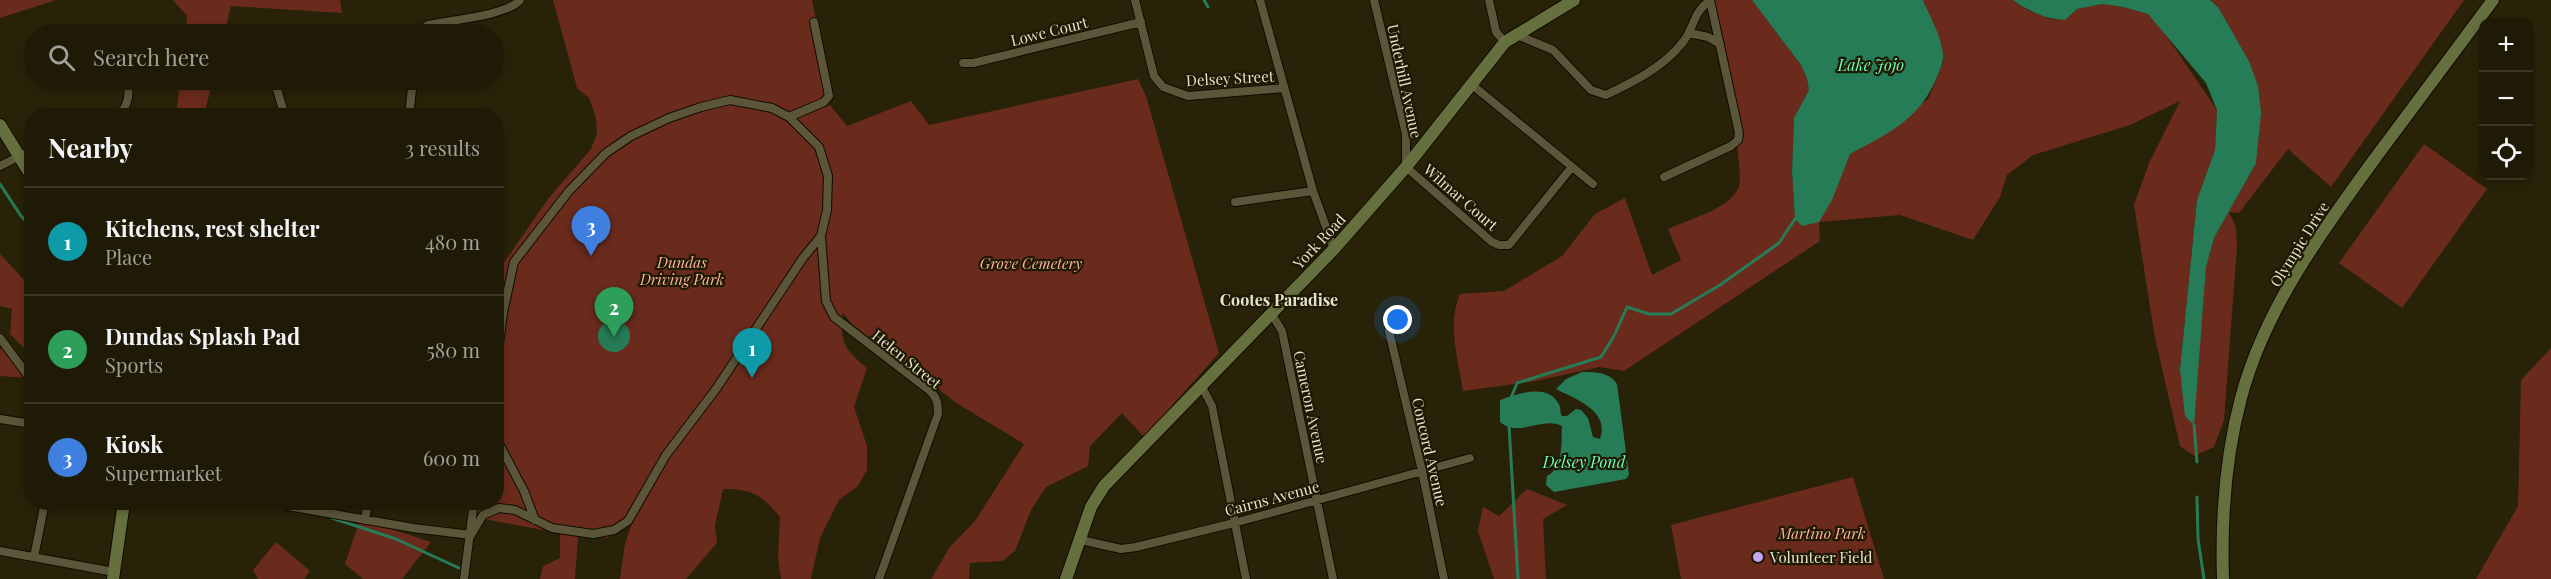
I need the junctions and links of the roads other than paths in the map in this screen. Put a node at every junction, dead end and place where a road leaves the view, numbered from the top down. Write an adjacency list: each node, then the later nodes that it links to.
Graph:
1 (520, 0): 11 (street)
2 (1135, 0): 10 (street, Delsey Street)
3 (1260, 0): 18 (street)
4 (1374, 0): 31 (street, Underhill Avenue)
5 (1489, 0): 14 (street)
6 (1574, 0): 13 (street, York Road)
7 (1710, 0): 12 (street); 15 (street)
8 (2493, 0): 72 (street, Olympic Drive)
9 (814, 22): 25 (street)
10 (1141, 22): 16 (street, Lowe Court); 18 (street, Delsey Street)
11 (433, 24)
12 (1689, 33): 13 (street); 15 (street)
13 (1517, 35): 14 (street, York Road)
14 (1505, 42): 17 (street, York Road)
15 (1720, 44): 33 (street)
16 (963, 63)
17 (1471, 84): 31 (street, York Road); 32 (street)
18 (1284, 88): 35 (street)
19 (128, 90): 22 (street)
20 (277, 90): 23 (street)
21 (412, 90): 24 (street)
22 (124, 108)
23 (283, 108)
24 (410, 108)
25 (789, 117): 37 (street); 39 (street)
26 (0, 125): 28 (street)
27 (24, 153): 28 (street)
28 (18, 156): 29 (street); 30 (street)
29 (24, 165)
30 (0, 166)
31 (1406, 168): 32 (street, Wilmar Court); 38 (street, York Road)
32 (1571, 168): 34 (street)
33 (1665, 177)
34 (1593, 184)
35 (1313, 191): 36 (street); 38 (street)
36 (1235, 202)
37 (821, 236): 59 (street); 67 (street, Helen Street)
38 (1334, 249): 40 (street, York Road)
39 (504, 312)
40 (1271, 313): 44 (street, York Road); 50 (street, Cameron Avenue)
41 (1389, 330): 49 (street, Concord Avenue)
42 (0, 338): 43 (street)
43 (24, 370)
44 (1201, 385): 60 (street); 62 (street, York Road)
45 (0, 419): 46 (street)
46 (24, 423)
47 (504, 453): 59 (street)
48 (1470, 458): 49 (street, Cairns Avenue)
49 (1422, 471): 50 (street, Cairns Avenue); 71 (street, Concord Avenue)
50 (1317, 500): 60 (street, Cairns Avenue); 70 (street, Cameron Avenue)
51 (504, 509): 59 (street)
52 (43, 510): 64 (street)
53 (123, 510): 65 (street)
54 (309, 510): 58 (street)
55 (367, 510): 58 (street)
56 (473, 510): 61 (street)
57 (494, 510): 61 (street)
58 (365, 520): 61 (street)
59 (535, 520)
60 (1234, 523): 62 (street, Cairns Avenue); 69 (street)
61 (471, 535): 66 (street)
62 (1081, 540): 68 (street, York Road)
63 (0, 551): 64 (street)
64 (34, 556): 65 (street)
65 (113, 576)
66 (464, 579)
67 (879, 579)
68 (1066, 579)
69 (1246, 579)
70 (1333, 579)
71 (1444, 579)
72 (2223, 579)

